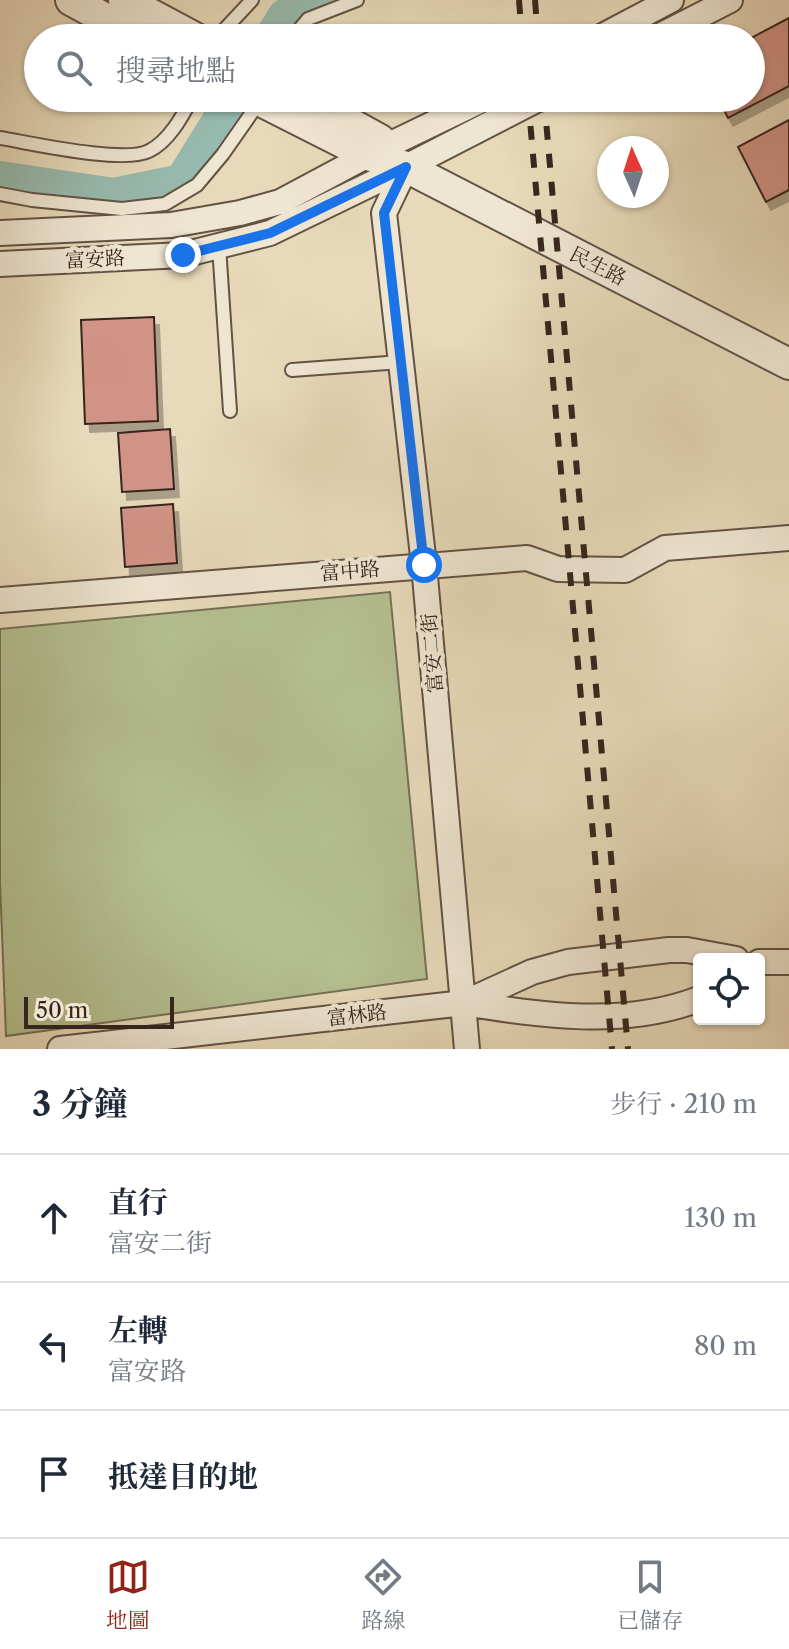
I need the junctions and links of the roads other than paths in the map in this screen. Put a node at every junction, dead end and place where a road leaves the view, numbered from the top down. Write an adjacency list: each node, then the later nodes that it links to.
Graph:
1 (71, 0): 7 (street)
2 (124, 0): 8 (street)
3 (252, 0): 9 (lane)
4 (357, 0): 10 (lane)
5 (671, 0): 11 (street)
6 (730, 0): 12 (street)
7 (115, 24)
8 (169, 24)
9 (230, 24)
10 (304, 24)
11 (626, 24)
12 (683, 24)
13 (183, 112): 19 (lane)
14 (250, 112): 21 (lane)
15 (289, 112): 20 (street, 民生路)
16 (325, 112): 20 (street, 民生路)
17 (462, 112): 20 (street, 富安路)
18 (503, 112): 20 (street, 富安路)
19 (0, 138)
20 (388, 155): 22 (street, 富安路); 23 (street, 富安路); 25 (street, 富安二街); 26 (street, 民生路)
21 (0, 194)
22 (0, 233)
23 (219, 246): 24 (street, 富安路); 28 (lane)
24 (0, 264)
25 (401, 362): 27 (lane); 30 (street, 富安二街)
26 (789, 364)
27 (292, 370)
28 (230, 411)
29 (789, 538): 30 (street, 富中路)
30 (424, 565): 31 (street, 富中路); 34 (street, 富安二街)
31 (0, 600)
32 (703, 953): 34 (street, 富林路)
33 (693, 1001): 34 (street, 富林路)
34 (464, 1003): 35 (street, 富林路); 37 (street, 富安二街)
35 (156, 1044): 36 (street, 富林路)
36 (60, 1049)
37 (467, 1049)

